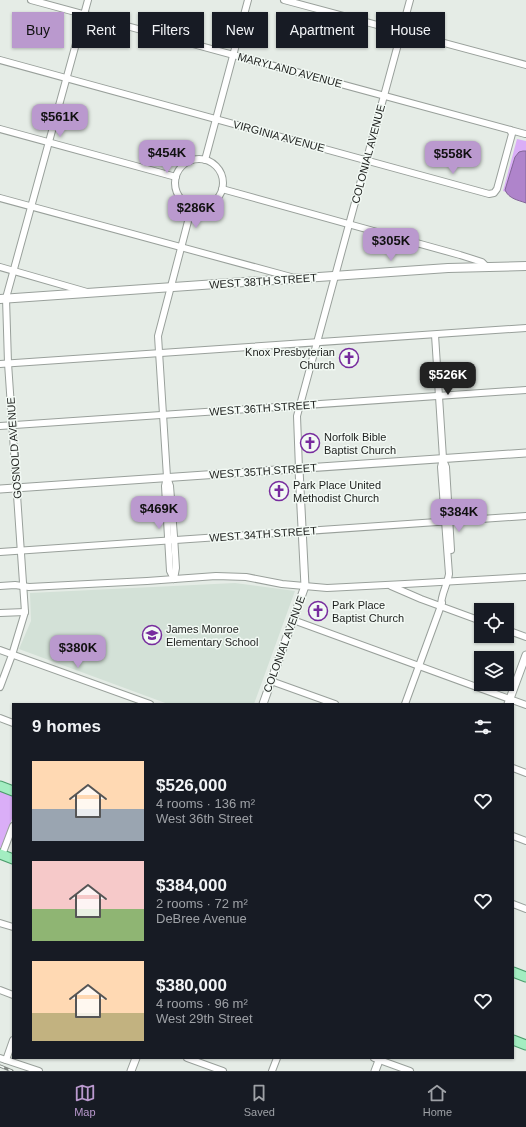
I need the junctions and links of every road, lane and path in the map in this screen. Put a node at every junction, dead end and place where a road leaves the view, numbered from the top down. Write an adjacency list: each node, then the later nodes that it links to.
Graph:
1 (31, 0): 6 (street, MARYLAND AVENUE)
2 (88, 0): 7 (street, GOSNOLD AVENUE)
3 (248, 0): 14 (street)
4 (284, 0): 9 (street)
5 (410, 0): 8 (street, COLONIAL AVENUE)
6 (73, 12)
7 (85, 12)
8 (407, 12)
9 (376, 25)
10 (130, 27): 14 (street, MARYLAND AVENUE)
11 (445, 44): 16 (street)
12 (75, 48): 17 (street, GOSNOLD AVENUE)
13 (397, 48): 18 (street, COLONIAL AVENUE)
14 (234, 55): 18 (street, MARYLAND AVENUE); 19 (street)
15 (0, 60): 17 (street, VIRGINIA AVENUE)
16 (526, 65)
17 (67, 78): 19 (street, VIRGINIA AVENUE); 23 (street, GOSNOLD AVENUE)
18 (384, 96): 21 (street, MARYLAND AVENUE); 25 (street, COLONIAL AVENUE)
19 (216, 119): 24 (street); 25 (street, VIRGINIA AVENUE)
20 (0, 129): 23 (street)
21 (510, 130): 22 (street, MARYLAND AVENUE); 25 (street, VIRGINIA AVENUE)
22 (525, 134)
23 (49, 142): 26 (street); 29 (street, GOSNOLD AVENUE)
24 (205, 160): 26 (street); 27 (street)
25 (366, 160): 31 (street, COLONIAL AVENUE)
26 (176, 177): 30 (street)
27 (222, 189): 30 (street); 31 (street)
28 (0, 198): 29 (street)
29 (31, 206): 32 (street); 36 (street, GOSNOLD AVENUE)
30 (192, 206): 32 (street)
31 (349, 224): 35 (street); 37 (street, COLONIAL AVENUE)
32 (182, 247): 38 (street); 39 (street)
33 (526, 266): 35 (main road, WEST 38TH STREET)
34 (0, 267): 36 (street)
35 (487, 267): 37 (main road, WEST 38TH STREET)
36 (14, 270): 40 (street); 41 (street, GOSNOLD AVENUE)
37 (335, 276): 38 (main road, WEST 38TH STREET); 44 (street, COLONIAL AVENUE)
38 (296, 279): 39 (main road, WEST 38TH STREET)
39 (170, 287): 40 (main road, WEST 38TH STREET); 45 (street)
40 (91, 293): 41 (main road, WEST 38TH STREET)
41 (3, 299): 46 (street, GOSNOLD AVENUE)
42 (526, 328): 43 (street)
43 (435, 335): 44 (street); 49 (street)
44 (317, 342): 45 (street); 50 (street, COLONIAL AVENUE)
45 (159, 353): 46 (street); 51 (street)
46 (8, 363): 47 (street); 52 (street, GOSNOLD AVENUE)
47 (0, 364)
48 (526, 390): 49 (street, WEST 36TH STREET)
49 (439, 396): 50 (street, WEST 36TH STREET); 55 (street)
50 (299, 406): 51 (street, WEST 36TH STREET); 56 (street, COLONIAL AVENUE)
51 (163, 415): 52 (street, WEST 36TH STREET); 57 (street)
52 (13, 425): 53 (street, WEST 36TH STREET); 58 (street, GOSNOLD AVENUE)
53 (0, 426)
54 (526, 453): 55 (street, WEST 35TH STREET)
55 (443, 458): 56 (street, WEST 35TH STREET); 61 (street)
56 (299, 469): 57 (street, WEST 35TH STREET); 62 (street, COLONIAL AVENUE)
57 (167, 477): 58 (street, WEST 35TH STREET); 63 (street)
58 (17, 487): 59 (street, WEST 35TH STREET); 64 (street, GOSNOLD AVENUE)
59 (0, 489)
60 (526, 516): 61 (street, WEST 34TH STREET)
61 (448, 521): 62 (street, WEST 34TH STREET); 69 (street)
62 (303, 531): 63 (street, WEST 34TH STREET); 74 (street, COLONIAL AVENUE)
63 (171, 540): 64 (street, WEST 34TH STREET); 68 (street)
64 (21, 550): 65 (street, WEST 34TH STREET); 73 (street, GOSNOLD AVENUE)
65 (0, 552)
66 (526, 577): 67 (street)
67 (513, 578): 69 (street); 70 (street)
68 (174, 579): 73 (street); 74 (street)
69 (450, 581): 71 (street); 75 (street)
70 (526, 582)
71 (389, 585): 74 (street); 75 (street)
72 (0, 586): 73 (street)
73 (24, 586): 76 (street, GOSNOLD AVENUE)
74 (305, 586): 79 (street, COLONIAL AVENUE)
75 (441, 606): 78 (street); 85 (street)
76 (25, 612): 77 (street); 83 (street, GOSNOLD AVENUE)
77 (0, 613)
78 (474, 618)
79 (293, 620): 85 (street); 86 (street, COLONIAL AVENUE)
80 (514, 633): 81 (street)
81 (526, 637)
82 (0, 650): 83 (street)
83 (12, 654): 87 (street, GOSNOLD AVENUE); 88 (street)
84 (526, 655): 89 (street)
85 (419, 666): 89 (street); 92 (street)
86 (271, 681): 90 (street, COLONIAL AVENUE); 91 (street)
87 (0, 688)
88 (136, 702)
89 (509, 702)
90 (263, 703)
91 (332, 703)
92 (405, 703)
93 (514, 703): 94 (street)
94 (526, 706)
95 (0, 718): 96 (street)
96 (12, 723)
97 (514, 768): 98 (street)
98 (526, 773)
99 (0, 786): 100 (main road)
100 (12, 791)
101 (12, 828): 104 (street)
102 (514, 836): 103 (street)
103 (526, 841)
104 (1, 855): 105 (main road)
105 (12, 859)
106 (514, 904): 107 (street)
107 (526, 909)
108 (0, 922): 109 (street)
109 (12, 927)
110 (514, 972): 111 (main road)
111 (526, 977)
112 (0, 990): 113 (street)
113 (12, 995)
114 (514, 1040): 116 (main road)
115 (12, 1042): 117 (street)
116 (526, 1044)
117 (3, 1059): 122 (street)
118 (136, 1059): 123 (street)
119 (190, 1059): 124 (street)
120 (277, 1059): 125 (street)
121 (378, 1059): 126 (street); 127 (street)
122 (39, 1071)
123 (131, 1071)
124 (223, 1071)
125 (272, 1071)
126 (375, 1071)
127 (410, 1071)

